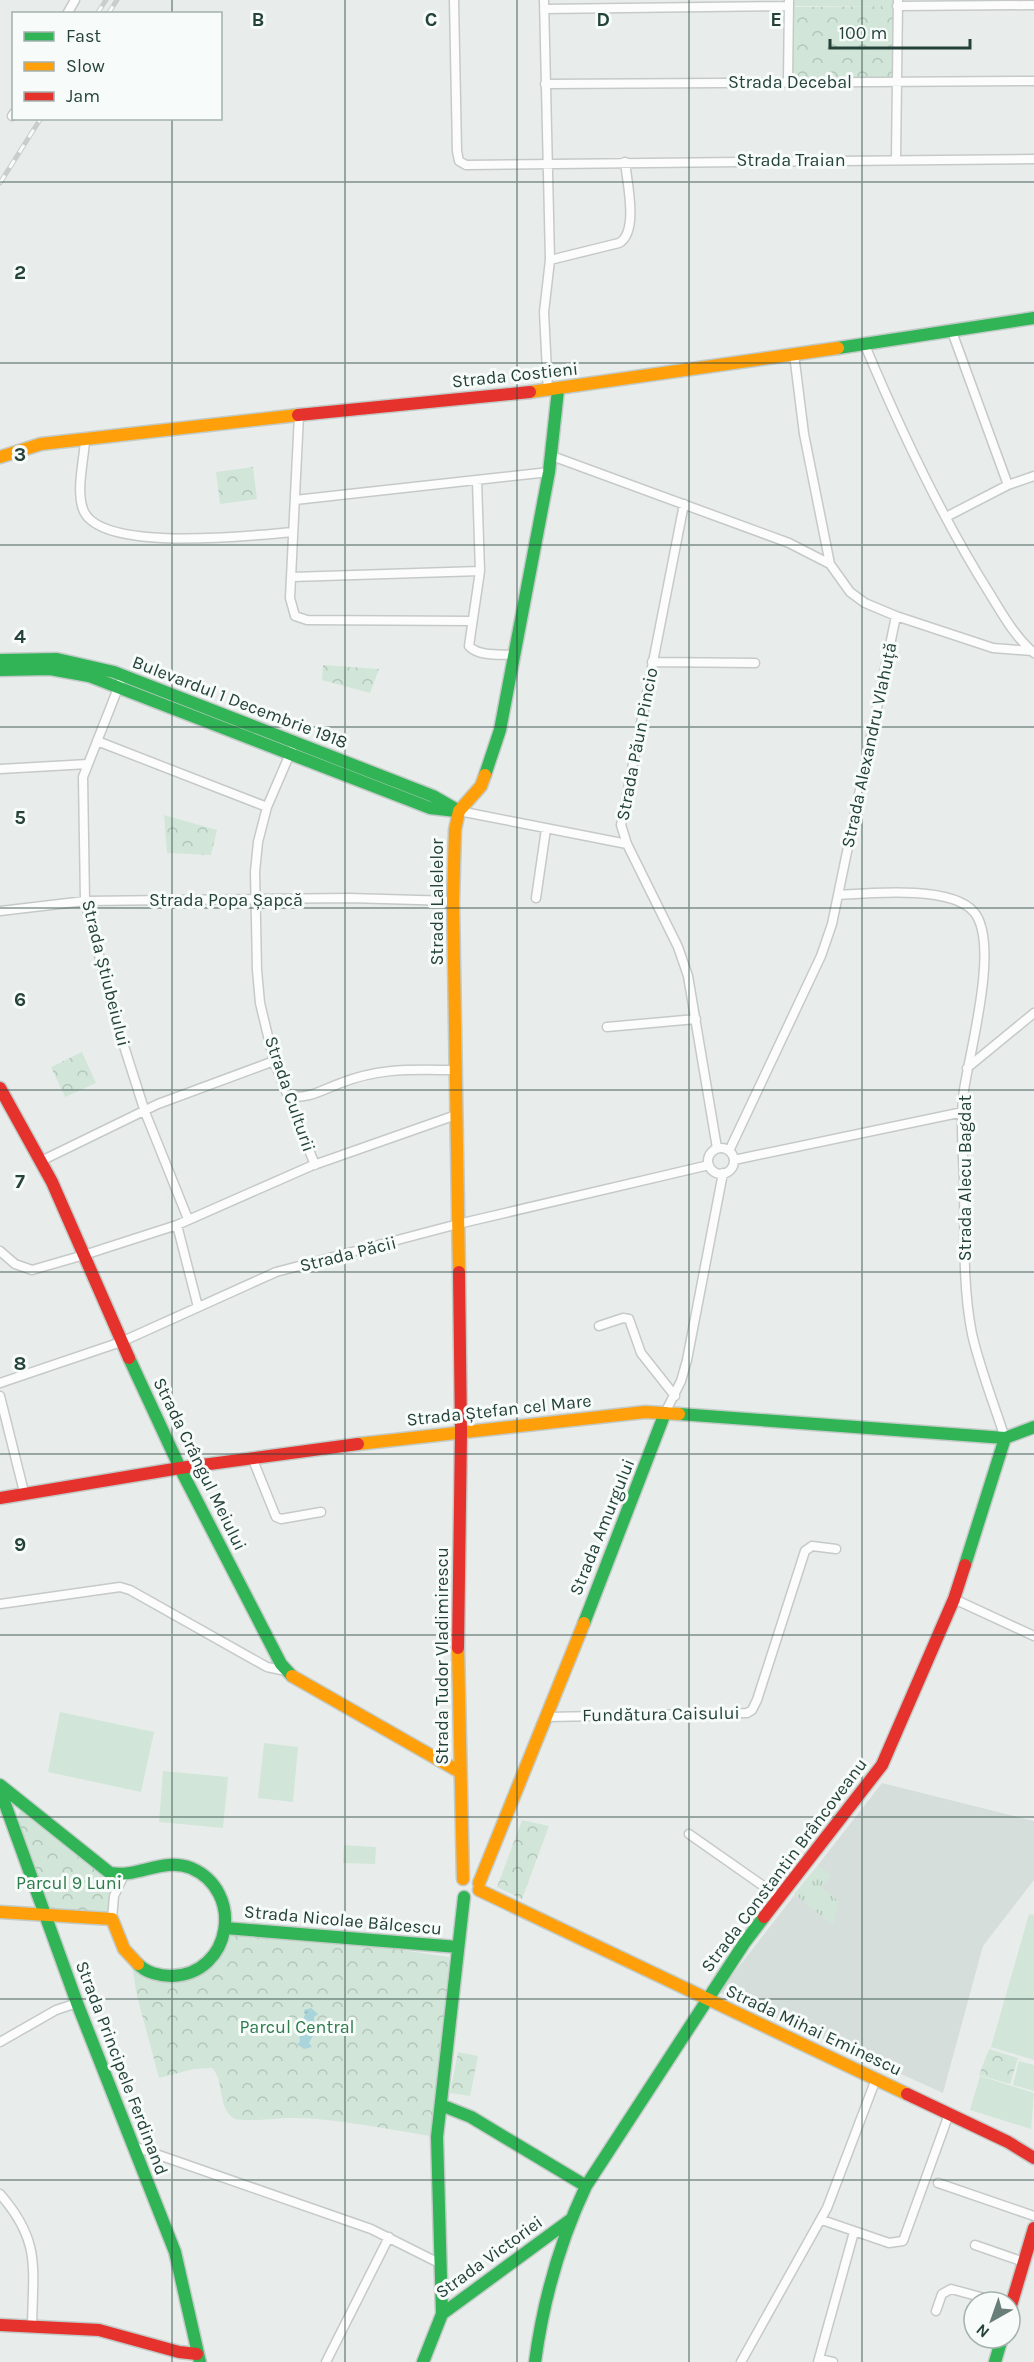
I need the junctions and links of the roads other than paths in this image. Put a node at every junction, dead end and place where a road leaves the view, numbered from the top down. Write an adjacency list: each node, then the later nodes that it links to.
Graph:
1 (454, 0): 13 (street, Strada Traian)
2 (789, 3): 4 (street); 7 (street)
3 (897, 3): 5 (street); 8 (street)
4 (544, 4): 9 (street)
5 (1034, 5)
6 (1034, 81): 8 (street, Strada Decebal)
7 (788, 82): 8 (street, Strada Decebal); 9 (street, Strada Decebal)
8 (897, 82): 10 (street)
9 (545, 84): 13 (street)
10 (896, 159): 11 (street, Strada Traian); 12 (street, Strada Traian)
11 (1034, 159)
12 (625, 162): 13 (street, Strada Traian); 14 (street)
13 (548, 163): 14 (street)
14 (550, 260): 19 (street)
15 (1034, 318): 16 (street, Strada Costieni)
16 (951, 329): 17 (street, Strada Costieni); 27 (street)
17 (864, 343): 18 (street, Strada Costieni); 30 (street)
18 (794, 354): 19 (street, Strada Costieni); 32 (street, Strada Alexandru Vlahuță)
19 (553, 390): 20 (street, Strada Costieni); 22 (street)
20 (299, 415): 21 (street, Strada Costieni); 28 (street)
21 (85, 441): 23 (street, Strada Costieni); 31 (street)
22 (552, 456): 24 (street); 29 (street)
23 (0, 457)
24 (549, 472): 26 (street); 38 (street)
25 (1034, 476): 27 (street)
26 (477, 481): 28 (street); 33 (street)
27 (1008, 485): 30 (street)
28 (295, 500): 31 (street)
29 (684, 504): 32 (street); 40 (street, Strada Păun Pincio)
30 (946, 517): 37 (street)
31 (293, 532): 34 (street)
32 (830, 564): 35 (street, Strada Alexandru Vlahuță)
33 (480, 571): 34 (street); 36 (street)
34 (292, 577): 36 (street)
35 (896, 616): 37 (street); 52 (street, Strada Alexandru Vlahuță)
36 (472, 621): 38 (street)
37 (1033, 652)
38 (515, 655): 49 (street)
39 (0, 660): 43 (street, Bulevardul 1 Decembrie 1918)
40 (652, 662): 41 (street); 51 (street, Strada Păun Pincio)
41 (755, 663)
42 (0, 670): 43 (street, Bulevardul 1 Decembrie 1918)
43 (120, 681): 44 (street, Strada Știubeiului); 45 (street, Bulevardul 1 Decembrie 1918)
44 (98, 741): 46 (street, Strada Știubeiului); 48 (street)
45 (292, 748): 48 (street, Strada Culturii); 49 (street, Bulevardul 1 Decembrie 1918)
46 (87, 764): 47 (street); 55 (street, Strada Știubeiului)
47 (0, 769)
48 (267, 807): 54 (street, Strada Culturii)
49 (459, 812): 50 (street, Bulevardul 1 Decembrie 1918); 56 (street, Strada Lalelelor)
50 (546, 829): 51 (street, Bulevardul 1 Decembrie 1918); 53 (street)
51 (627, 844): 59 (street, Strada Păun Pincio)
52 (838, 895): 62 (street, Strada Alecu Bagdat); 70 (street, Strada Alexandru Vlahuță)
53 (536, 898)
54 (255, 900): 55 (street, Strada Popa Șapcă); 56 (street, Strada Popa Șapcă); 61 (street, Strada Culturii)
55 (86, 901): 57 (street, Strada Popa Șapcă); 66 (street, Strada Știubeiului)
56 (453, 901): 63 (street, Strada Lalelelor)
57 (0, 911)
58 (1034, 1013): 62 (street)
59 (696, 1019): 60 (street); 69 (street, Strada Păun Pincio)
60 (607, 1026)
61 (274, 1061): 65 (street, Strada Culturii); 66 (street)
62 (967, 1068): 67 (street, Strada Alecu Bagdat)
63 (455, 1070): 65 (street); 68 (street, Strada Lalelelor)
64 (0, 1088): 72 (street, Strada Crângul Meiului)
65 (289, 1096): 73 (street, Strada Culturii)
66 (145, 1112): 72 (street); 76 (street, Strada Știubeiului)
67 (963, 1112): 71 (street); 90 (street, Strada Alecu Bagdat)
68 (456, 1115): 73 (street); 77 (street, Strada Lalelelor)
69 (717, 1148): 70 (street); 74 (street)
70 (729, 1150): 71 (street)
71 (734, 1160): 75 (street)
72 (41, 1161): 80 (street, Strada Crângul Meiului)
73 (315, 1164): 76 (street)
74 (709, 1165): 75 (street); 77 (street, Strada Păcii)
75 (723, 1173): 86 (street, Strada Amurgului)
76 (188, 1219): 78 (street)
77 (458, 1224): 81 (street, Strada Păcii); 89 (street, Strada Lalelelor)
78 (177, 1225): 80 (street); 81 (street)
79 (1, 1254): 80 (street)
80 (84, 1255): 83 (street, Strada Crângul Meiului)
81 (198, 1307): 83 (street, Strada Păcii)
82 (599, 1326): 86 (street)
83 (121, 1342): 84 (street, Strada Păcii); 92 (street, Strada Crângul Meiului)
84 (0, 1383)
85 (0, 1396): 93 (street)
86 (675, 1396): 87 (street, Strada Amurgului)
87 (665, 1413): 89 (street, Strada Ștefan cel Mare); 90 (street, Strada Ștefan cel Mare); 101 (street, Strada Amurgului)
88 (1034, 1427): 90 (street)
89 (461, 1432): 91 (street, Strada Ștefan cel Mare); 102 (street, Strada Tudor Vladimirescu)
90 (1005, 1438): 97 (street, Strada Constantin Brâncoveanu)
91 (253, 1460): 92 (street, Strada Ștefan cel Mare); 95 (street)
92 (180, 1468): 93 (street, Strada Ștefan cel Mare); 100 (street, Strada Crângul Meiului)
93 (24, 1492): 94 (street, Strada Ștefan cel Mare)
94 (0, 1498)
95 (321, 1512)
96 (836, 1549): 101 (street, Fundătura Caisului)
97 (954, 1599): 99 (street); 110 (street, Strada Constantin Brâncoveanu)
98 (0, 1604): 100 (street)
99 (1034, 1636)
100 (286, 1671): 102 (street, Strada Crângul Meiului)
101 (548, 1717): 108 (street, Strada Amurgului)
102 (460, 1772): 107 (street, Strada Tudor Vladimirescu)
103 (0, 1785): 106 (street)
104 (0, 1790): 112 (street, Strada Principele Ferdinand)
105 (689, 1834): 110 (street)
106 (124, 1875): 113 (street, Strada Nicolae Bălcescu); 114 (street, Strada Nicolae Bălcescu)
107 (463, 1879): 108 (street); 109 (street, Strada Tudor Vladimirescu)
108 (479, 1887): 109 (street); 116 (street, Strada Mihai Eminescu)
109 (464, 1897): 115 (street, Strada Tudor Vladimirescu)
110 (779, 1897): 116 (street, Strada Constantin Brâncoveanu)
111 (0, 1912): 112 (street)
112 (44, 1915): 113 (street); 117 (street, Strada Principele Ferdinand)
113 (112, 1919): 114 (street, Strada Nicolae Bălcescu)
114 (225, 1928): 115 (street, Strada Nicolae Bălcescu)
115 (459, 1947): 120 (street, Strada Tudor Vladimirescu)
116 (707, 2000): 119 (street, Strada Mihai Eminescu); 125 (street, Strada Constantin Brâncoveanu)
117 (77, 2003): 118 (street); 122 (street, Strada Principele Ferdinand)
118 (0, 2042)
119 (876, 2079): 121 (street, Strada Mihai Eminescu); 129 (street)
120 (441, 2104): 125 (street); 135 (street, Strada Tudor Vladimirescu)
121 (949, 2114): 123 (street, Strada Mihai Eminescu); 131 (street)
122 (133, 2146): 132 (street); 142 (street, Strada Principele Ferdinand)
123 (1034, 2158)
124 (938, 2183): 127 (street)
125 (586, 2186): 128 (street, Strada Constantin Brâncoveanu)
126 (0, 2194): 141 (street)
127 (1034, 2216)
128 (570, 2220): 139 (street, Strada Victoriei); 146 (street, Strada Constantin Brâncoveanu)
129 (822, 2220): 131 (street); 147 (street)
130 (1034, 2228): 134 (street)
131 (854, 2232): 143 (street)
132 (389, 2237): 135 (street); 144 (street)
133 (975, 2245): 134 (street)
134 (1024, 2262): 136 (street)
135 (439, 2263): 139 (street, Strada Tudor Vladimirescu)
136 (1013, 2290)
137 (962, 2292): 138 (street)
138 (936, 2311)
139 (442, 2314): 145 (street, Strada Victoriei)
140 (0, 2325): 141 (street)
141 (32, 2326): 142 (street)
142 (199, 2358)
143 (819, 2360): 148 (street)
144 (326, 2362)
145 (423, 2362)
146 (534, 2362)
147 (741, 2362)
148 (833, 2362)

